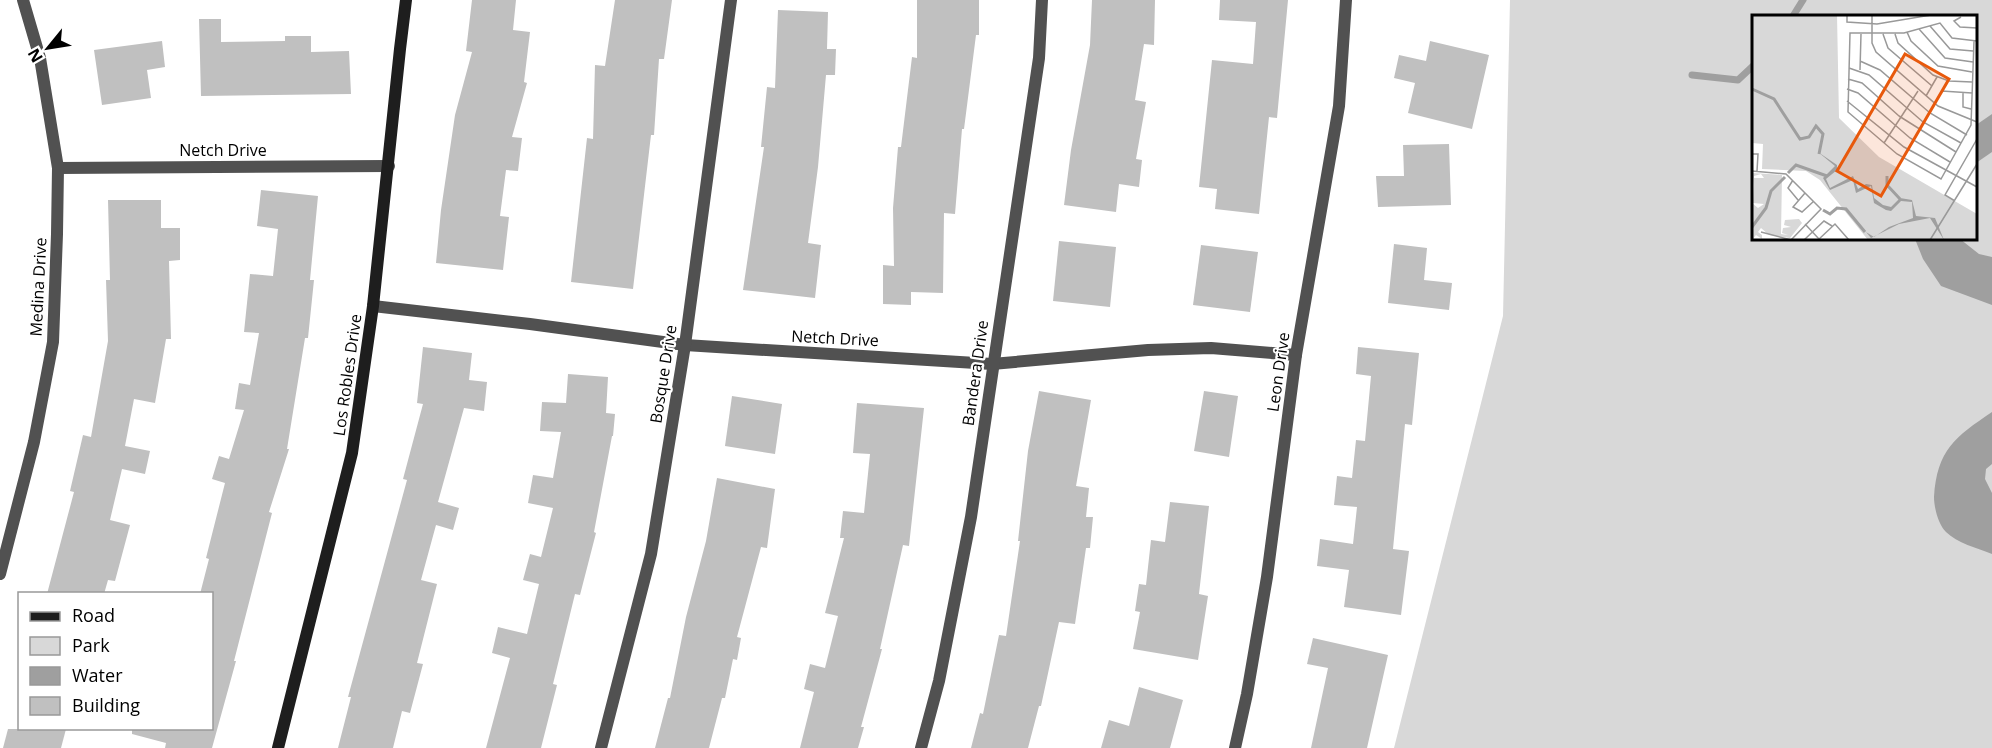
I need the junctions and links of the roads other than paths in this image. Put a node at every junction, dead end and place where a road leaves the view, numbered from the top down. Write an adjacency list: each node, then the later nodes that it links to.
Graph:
1 (23, 0): 7 (street, Medina Drive)
2 (406, 0): 6 (street, Los Robles Drive)
3 (731, 0): 9 (street, Bosque Drive)
4 (1042, 0): 11 (street, Bandera Drive)
5 (1346, 0): 10 (street, Leon Drive)
6 (389, 166): 7 (street, Netch Drive); 8 (street, Los Robles Drive)
7 (58, 168): 12 (street, Medina Drive)
8 (373, 306): 9 (street, Netch Drive); 13 (street, Los Robles Drive)
9 (685, 345): 11 (street, Netch Drive); 14 (street, Bosque Drive)
10 (1296, 355): 11 (street, Netch Drive); 16 (street, Leon Drive)
11 (992, 364): 15 (street, Bandera Drive)
12 (0, 574)
13 (278, 748)
14 (601, 748)
15 (921, 748)
16 (1235, 748)

